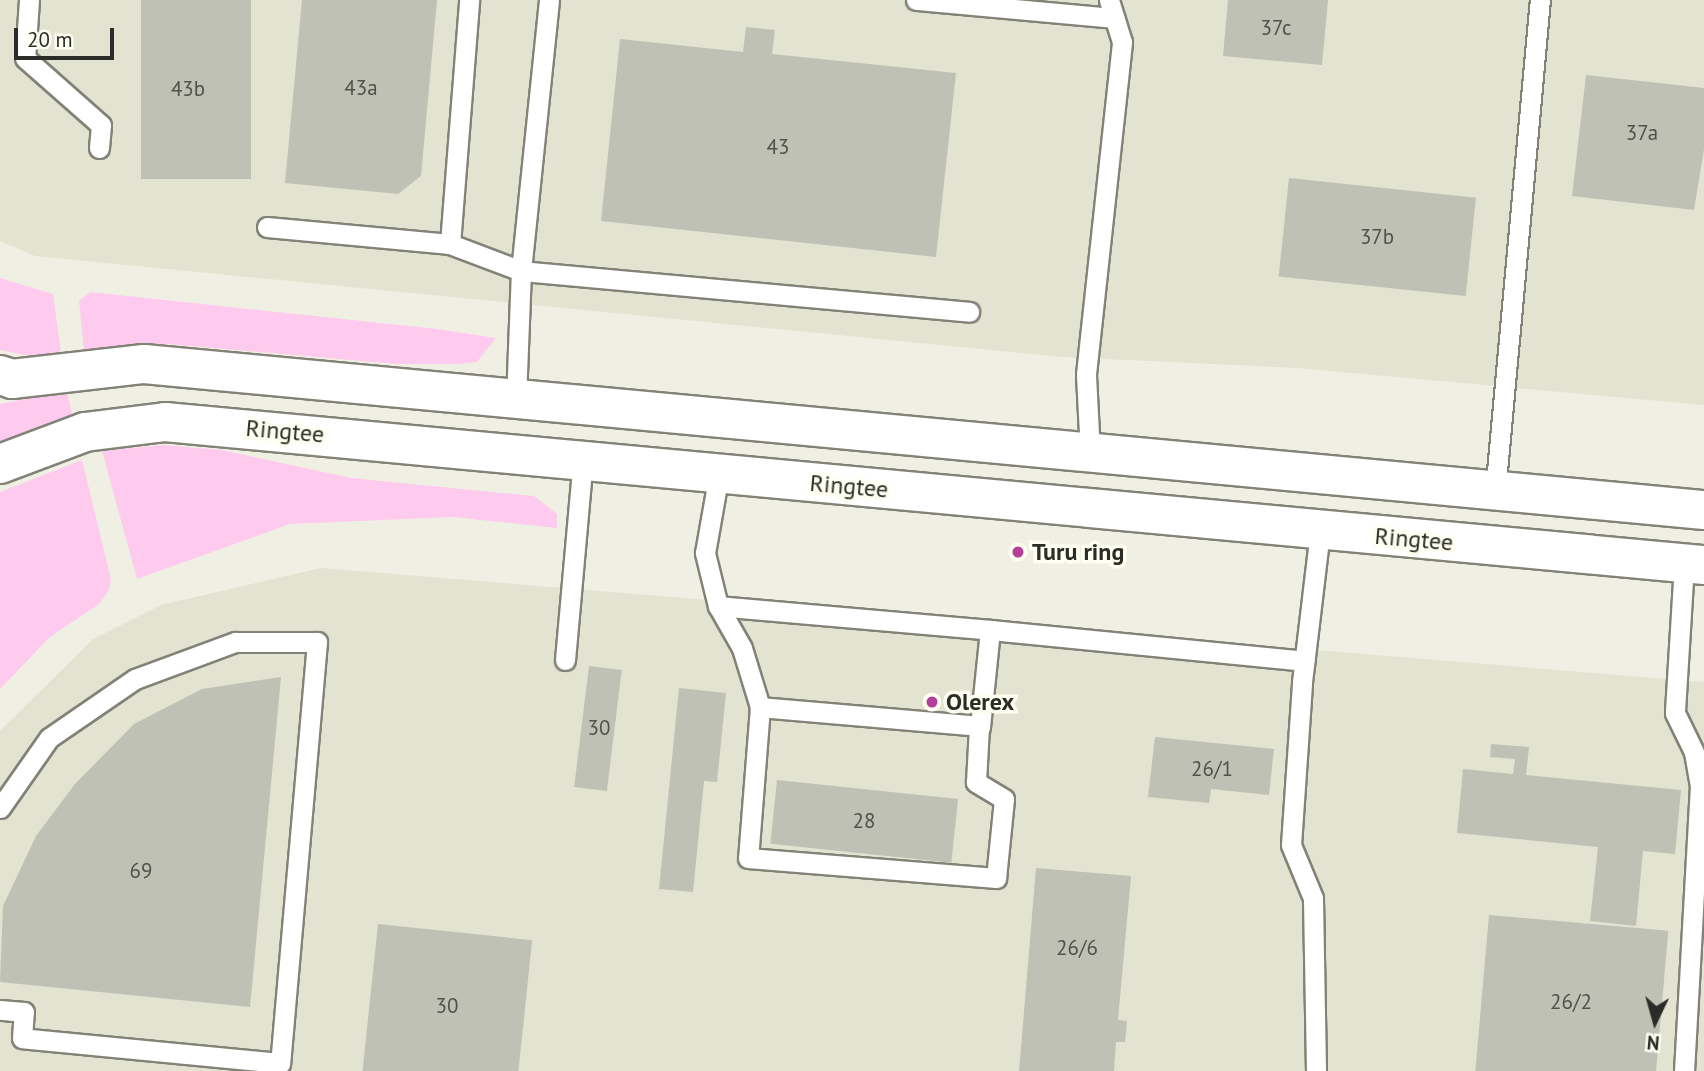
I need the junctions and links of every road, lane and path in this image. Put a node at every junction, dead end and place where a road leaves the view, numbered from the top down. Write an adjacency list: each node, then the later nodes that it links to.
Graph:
1 (29, 0): 7 (lane)
2 (470, 0): 9 (lane)
3 (549, 0): 10 (lane)
4 (916, 0): 6 (lane)
5 (1540, 0): 18 (lane)
6 (1112, 9): 14 (lane)
7 (99, 148)
8 (267, 227): 9 (lane)
9 (450, 244): 10 (lane)
10 (521, 271): 11 (lane); 13 (lane)
11 (968, 312)
12 (0, 374): 13 (main road)
13 (516, 400): 14 (main road)
14 (1090, 454): 18 (main road)
15 (583, 459): 16 (main road, Ringtee); 17 (main road, Ringtee); 24 (lane)
16 (0, 464)
17 (719, 474): 20 (main road, Ringtee); 22 (lane)
18 (1495, 493): 19 (main road)
19 (1704, 510)
20 (1320, 530): 21 (main road, Ringtee); 25 (lane)
21 (1694, 564): 31 (lane)
22 (718, 606): 23 (lane); 26 (lane)
23 (990, 630): 25 (lane); 27 (lane)
24 (565, 660)
25 (1304, 661): 30 (lane)
26 (760, 706): 27 (lane); 27 (lane)
27 (979, 726)
28 (0, 808): 29 (lane)
29 (0, 1010)
30 (1316, 1071)
31 (1684, 1071)

